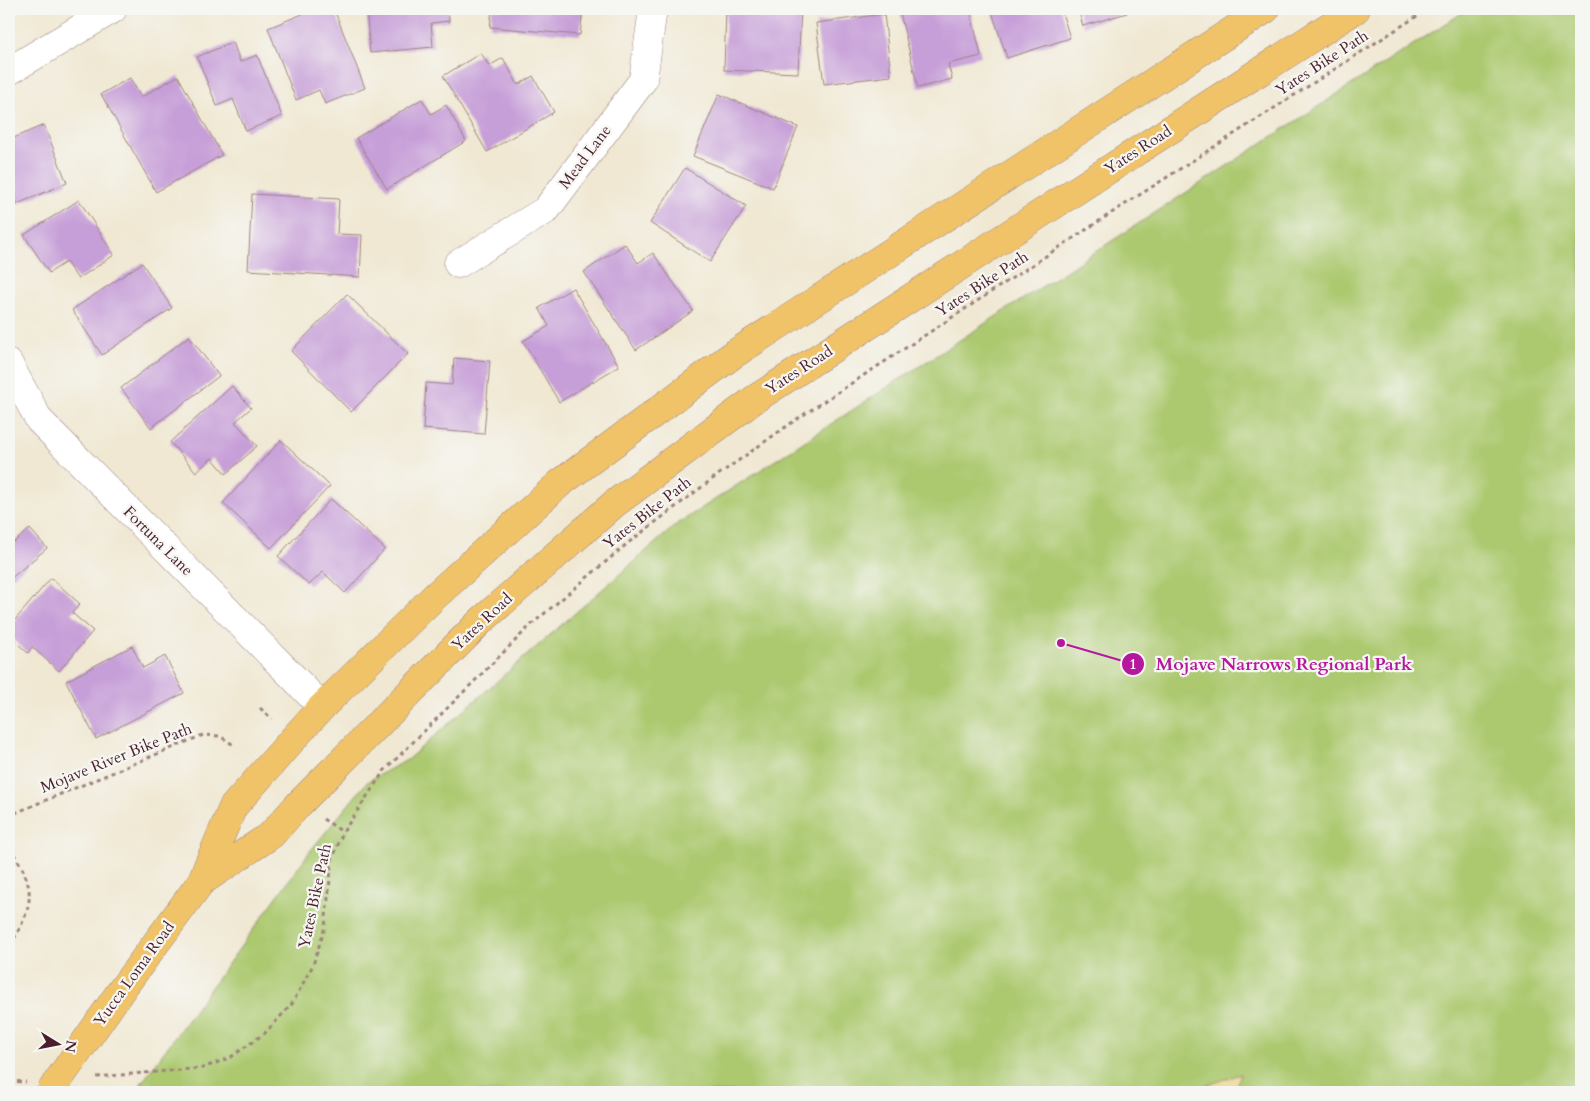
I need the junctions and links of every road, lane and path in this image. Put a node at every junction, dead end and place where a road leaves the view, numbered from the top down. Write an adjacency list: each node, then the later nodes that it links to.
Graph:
1 (653, 9): 7 (street, Mead Lane)
2 (1266, 9): 9 (main road)
3 (1356, 9): 11 (main road, Yates Road)
4 (1428, 9): 14 (path, Yates Bike Path)
5 (107, 10): 6 (street)
6 (9, 71)
7 (458, 264)
8 (9, 364): 9 (street, Fortuna Lane)
9 (322, 707): 16 (main road, Yucca Loma Road)
10 (235, 746): 12 (path, Mojave River Bike Path)
11 (299, 804): 16 (main road, Yucca Loma Road)
12 (9, 819)
13 (323, 820): 14 (path)
14 (343, 832): 18 (path, Yates Bike Path)
15 (9, 847): 17 (path)
16 (201, 882): 20 (main road, Yucca Loma Road, bridge)
17 (9, 947)
18 (93, 1077)
19 (9, 1081): 20 (path)
20 (39, 1087)

